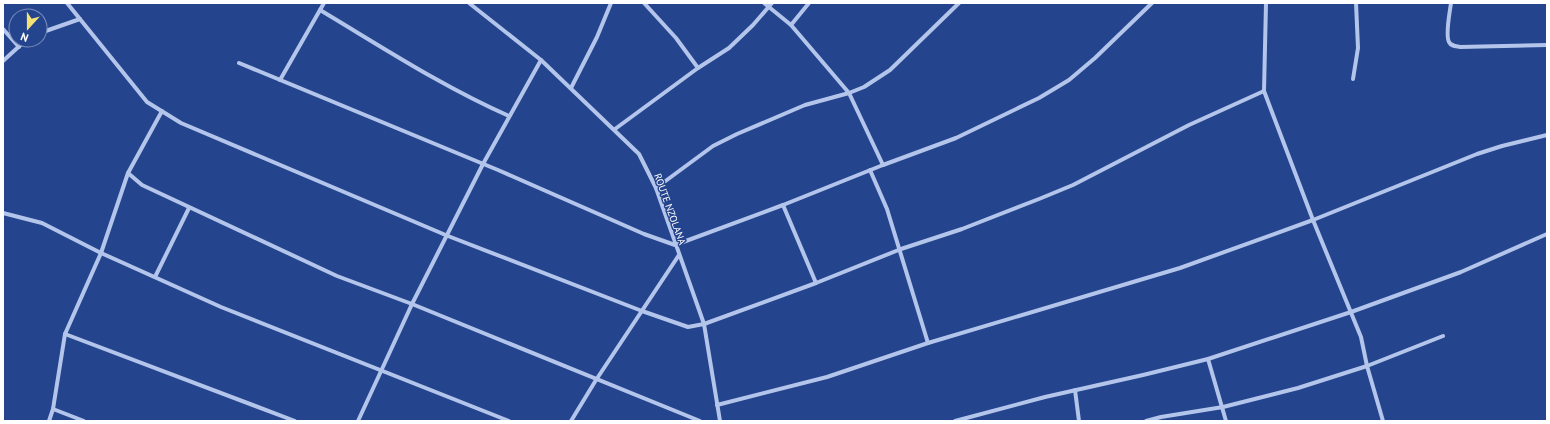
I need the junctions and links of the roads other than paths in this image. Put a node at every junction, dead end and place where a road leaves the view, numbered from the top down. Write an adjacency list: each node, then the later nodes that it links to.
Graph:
1 (67, 3): 15 (street)
2 (324, 3): 14 (street)
3 (470, 3): 20 (street, ROUTE NZOLANA)
4 (611, 3): 26 (street)
5 (644, 3): 23 (street)
6 (764, 3): 13 (street)
7 (809, 3): 16 (street)
8 (959, 3): 28 (street)
9 (1152, 3): 34 (street)
10 (1266, 3): 27 (street)
11 (1356, 3): 24 (street)
12 (1451, 3): 18 (street)
13 (770, 5): 16 (street); 23 (street)
14 (320, 10): 25 (street); 30 (street)
15 (80, 19): 17 (street); 29 (street)
16 (792, 25): 28 (street)
17 (48, 30)
18 (1547, 45)
19 (18, 48): 21 (street)
20 (541, 60): 26 (street, ROUTE NZOLANA); 30 (street)
21 (3, 61)
22 (239, 63): 25 (street)
23 (698, 68): 31 (street)
24 (1353, 79)
25 (280, 80): 33 (street)
26 (571, 88): 31 (street, ROUTE NZOLANA)
27 (1264, 91): 41 (street); 45 (street)
28 (849, 93): 34 (street); 37 (street)
29 (162, 111): 36 (street); 43 (street)
30 (509, 116): 33 (street)
31 (615, 129): 37 (street, ROUTE NZOLANA)
32 (1547, 135): 41 (street)
33 (483, 164): 43 (street); 44 (street)
34 (883, 165): 35 (street)
35 (870, 170): 38 (street); 45 (street)
36 (128, 172): 39 (street); 46 (street)
37 (656, 188): 44 (street, ROUTE NZOLANA)
38 (783, 206): 44 (street); 49 (street)
39 (190, 208): 48 (street); 50 (street)
40 (3, 213): 46 (street)
41 (1313, 220): 52 (street); 56 (street)
42 (1547, 234): 52 (street)
43 (448, 236): 50 (street); 51 (street)
44 (675, 245): 47 (street, ROUTE NZOLANA)
45 (901, 249): 49 (street); 56 (street)
46 (101, 253): 48 (street); 54 (street)
47 (679, 255): 51 (street); 53 (street, ROUTE NZOLANA)
48 (155, 277): 59 (street)
49 (816, 283): 53 (street)
50 (412, 304): 59 (street); 60 (street)
51 (642, 311): 53 (street); 60 (street)
52 (1351, 312): 57 (street); 58 (street)
53 (704, 324): 62 (street, ROUTE NZOLANA)
54 (65, 334): 64 (street); 67 (street)
55 (1443, 336): 58 (street)
56 (928, 343): 62 (street)
57 (1208, 359): 61 (street); 63 (street)
58 (1367, 366): 63 (street); 77 (street)
59 (380, 371): 68 (street); 69 (street)
60 (596, 380): 70 (street); 71 (street)
61 (1074, 390): 73 (street); 74 (street)
62 (717, 405): 72 (street, ROUTE NZOLANA)
63 (1223, 407): 75 (street); 76 (street)
64 (53, 409): 65 (street); 66 (street)
65 (48, 421)
66 (84, 421)
67 (295, 421)
68 (358, 421)
69 (509, 421)
70 (571, 421)
71 (700, 421)
72 (720, 421)
73 (955, 421)
74 (1079, 421)
75 (1146, 421)
76 (1226, 421)
77 (1383, 421)

